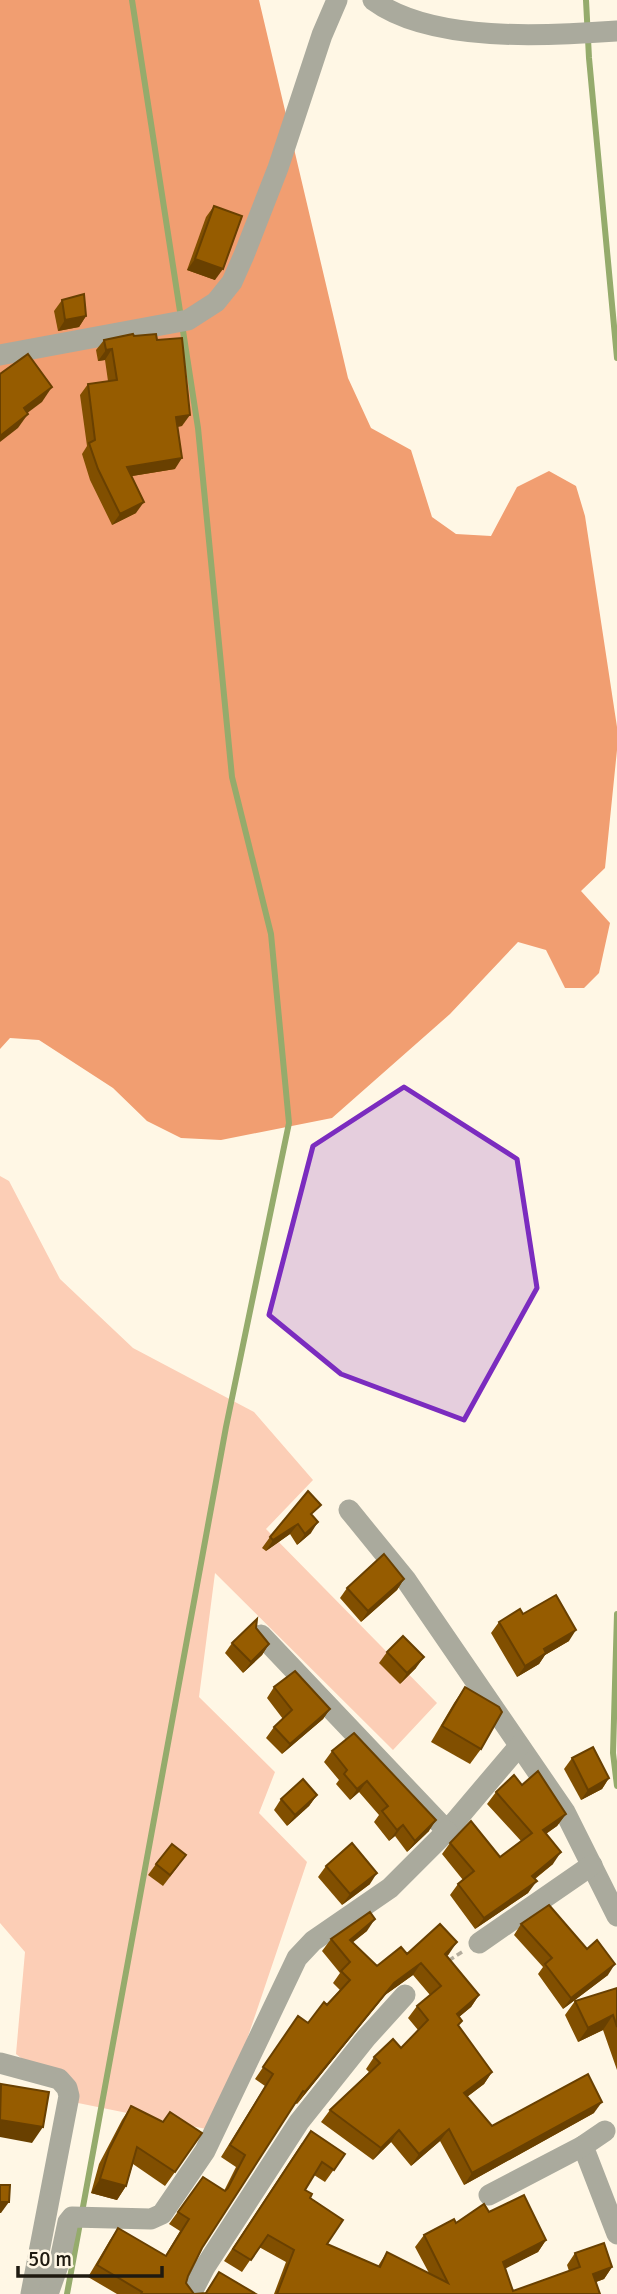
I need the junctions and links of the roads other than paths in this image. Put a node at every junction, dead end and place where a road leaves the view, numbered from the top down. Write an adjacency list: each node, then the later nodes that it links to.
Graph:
1 (337, 0): 4 (street)
2 (373, 0): 3 (street)
3 (608, 31)
4 (0, 355)
5 (349, 1510): 7 (street)
6 (261, 1635): 8 (street)
7 (519, 1746): 8 (street); 9 (street)
8 (447, 1831): 19 (street)
9 (592, 1865): 10 (street); 11 (street)
10 (617, 1916)
11 (480, 1942)
12 (405, 1995): 20 (street)
13 (0, 2063): 18 (street)
14 (605, 2131): 15 (street)
15 (583, 2146): 16 (street); 17 (street)
16 (489, 2195)
17 (617, 2234)
18 (31, 2294)
19 (48, 2294)
20 (191, 2294)

